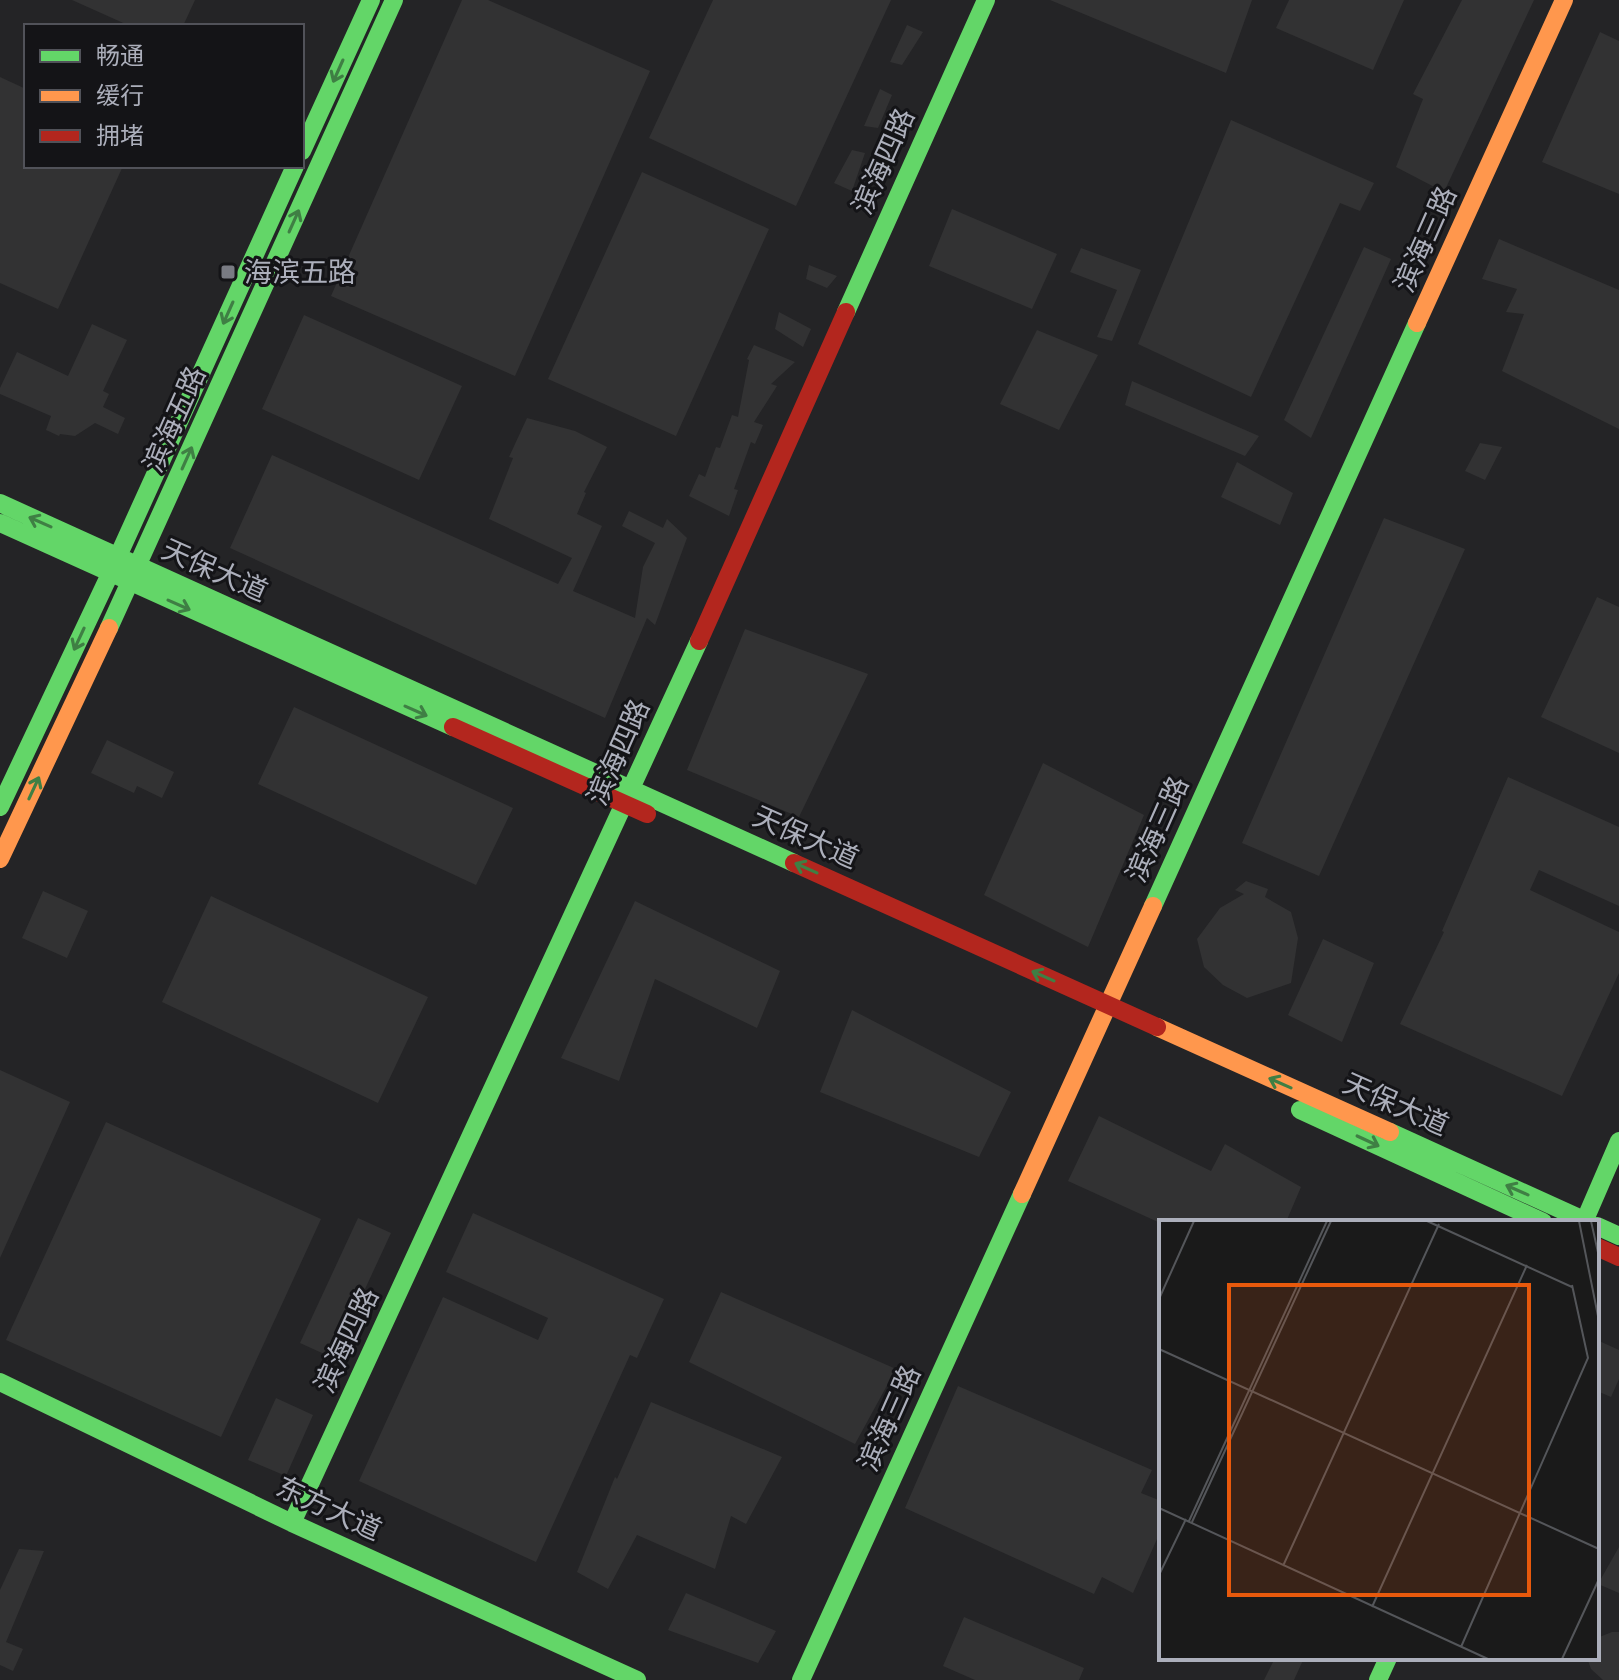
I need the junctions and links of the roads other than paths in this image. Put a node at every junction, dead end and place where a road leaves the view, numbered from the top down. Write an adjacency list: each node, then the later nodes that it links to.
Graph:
1 (371, 0): 5 (street, one-way to 5)
2 (394, 0): 10 (street, 滨海五路, one-way to 2)
3 (986, 0): 14 (street, 滨海四路)
4 (1564, 0): 17 (street, 滨海三路)
5 (304, 147)
6 (294, 168): 8 (street, 滨海五路, one-way to 8)
7 (0, 503): 11 (street, 天保大道, one-way to 7)
8 (135, 518): 11 (street); 12 (street, 滨海五路)
9 (0, 523): 12 (street)
10 (155, 529): 12 (street); 13 (street, 滨海五路)
11 (80, 540): 12 (street, 天保大道)
12 (115, 559): 13 (street, 天保大道); 15 (street, 滨海五路, one-way to 15)
13 (135, 575): 14 (street, 天保大道); 16 (street, 滨海五路, one-way to 13)
14 (629, 797): 17 (street, 天保大道); 27 (street, 滨海四路)
15 (0, 807)
16 (0, 859)
17 (1105, 1012): 19 (street, 天保大道, one-way to 19); 20 (street, 天保大道, one-way to 17); 30 (street, 滨海三路)
18 (1619, 1141): 21 (street)
19 (1539, 1220)
20 (1582, 1220)
21 (1590, 1220)
22 (1599, 1227): 23 (street, 天保大道)
23 (1619, 1236)
24 (1599, 1248): 25 (street)
25 (1619, 1257)
26 (0, 1382): 27 (street, 东方大道)
27 (292, 1523): 29 (street, 东方大道)
28 (1387, 1660): 31 (street)
29 (637, 1680)
30 (801, 1680)
31 (1378, 1680)

